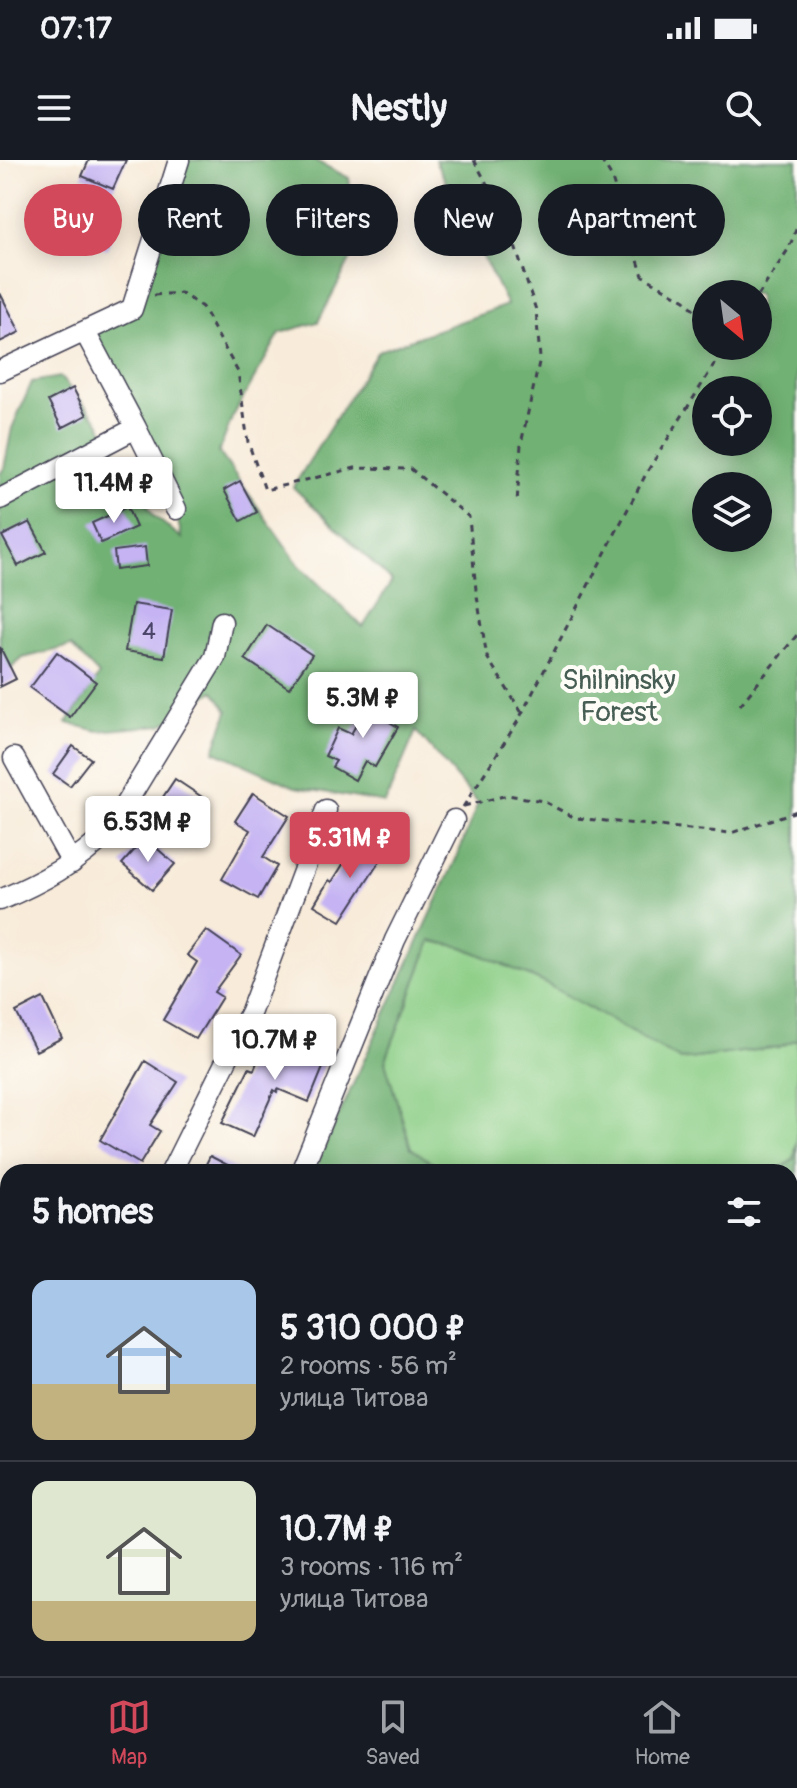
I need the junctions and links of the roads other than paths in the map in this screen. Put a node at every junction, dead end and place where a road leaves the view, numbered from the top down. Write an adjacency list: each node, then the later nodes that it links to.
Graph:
1 (179, 160): 2 (street)
2 (85, 332): 3 (street); 4 (street)
3 (0, 371)
4 (136, 428): 5 (street); 6 (street)
5 (0, 499)
6 (176, 509)
7 (222, 622): 11 (street)
8 (14, 758): 11 (street)
9 (326, 810): 13 (street)
10 (459, 813): 14 (street)
11 (72, 863): 12 (street)
12 (0, 900)
13 (175, 1164)
14 (304, 1164)

